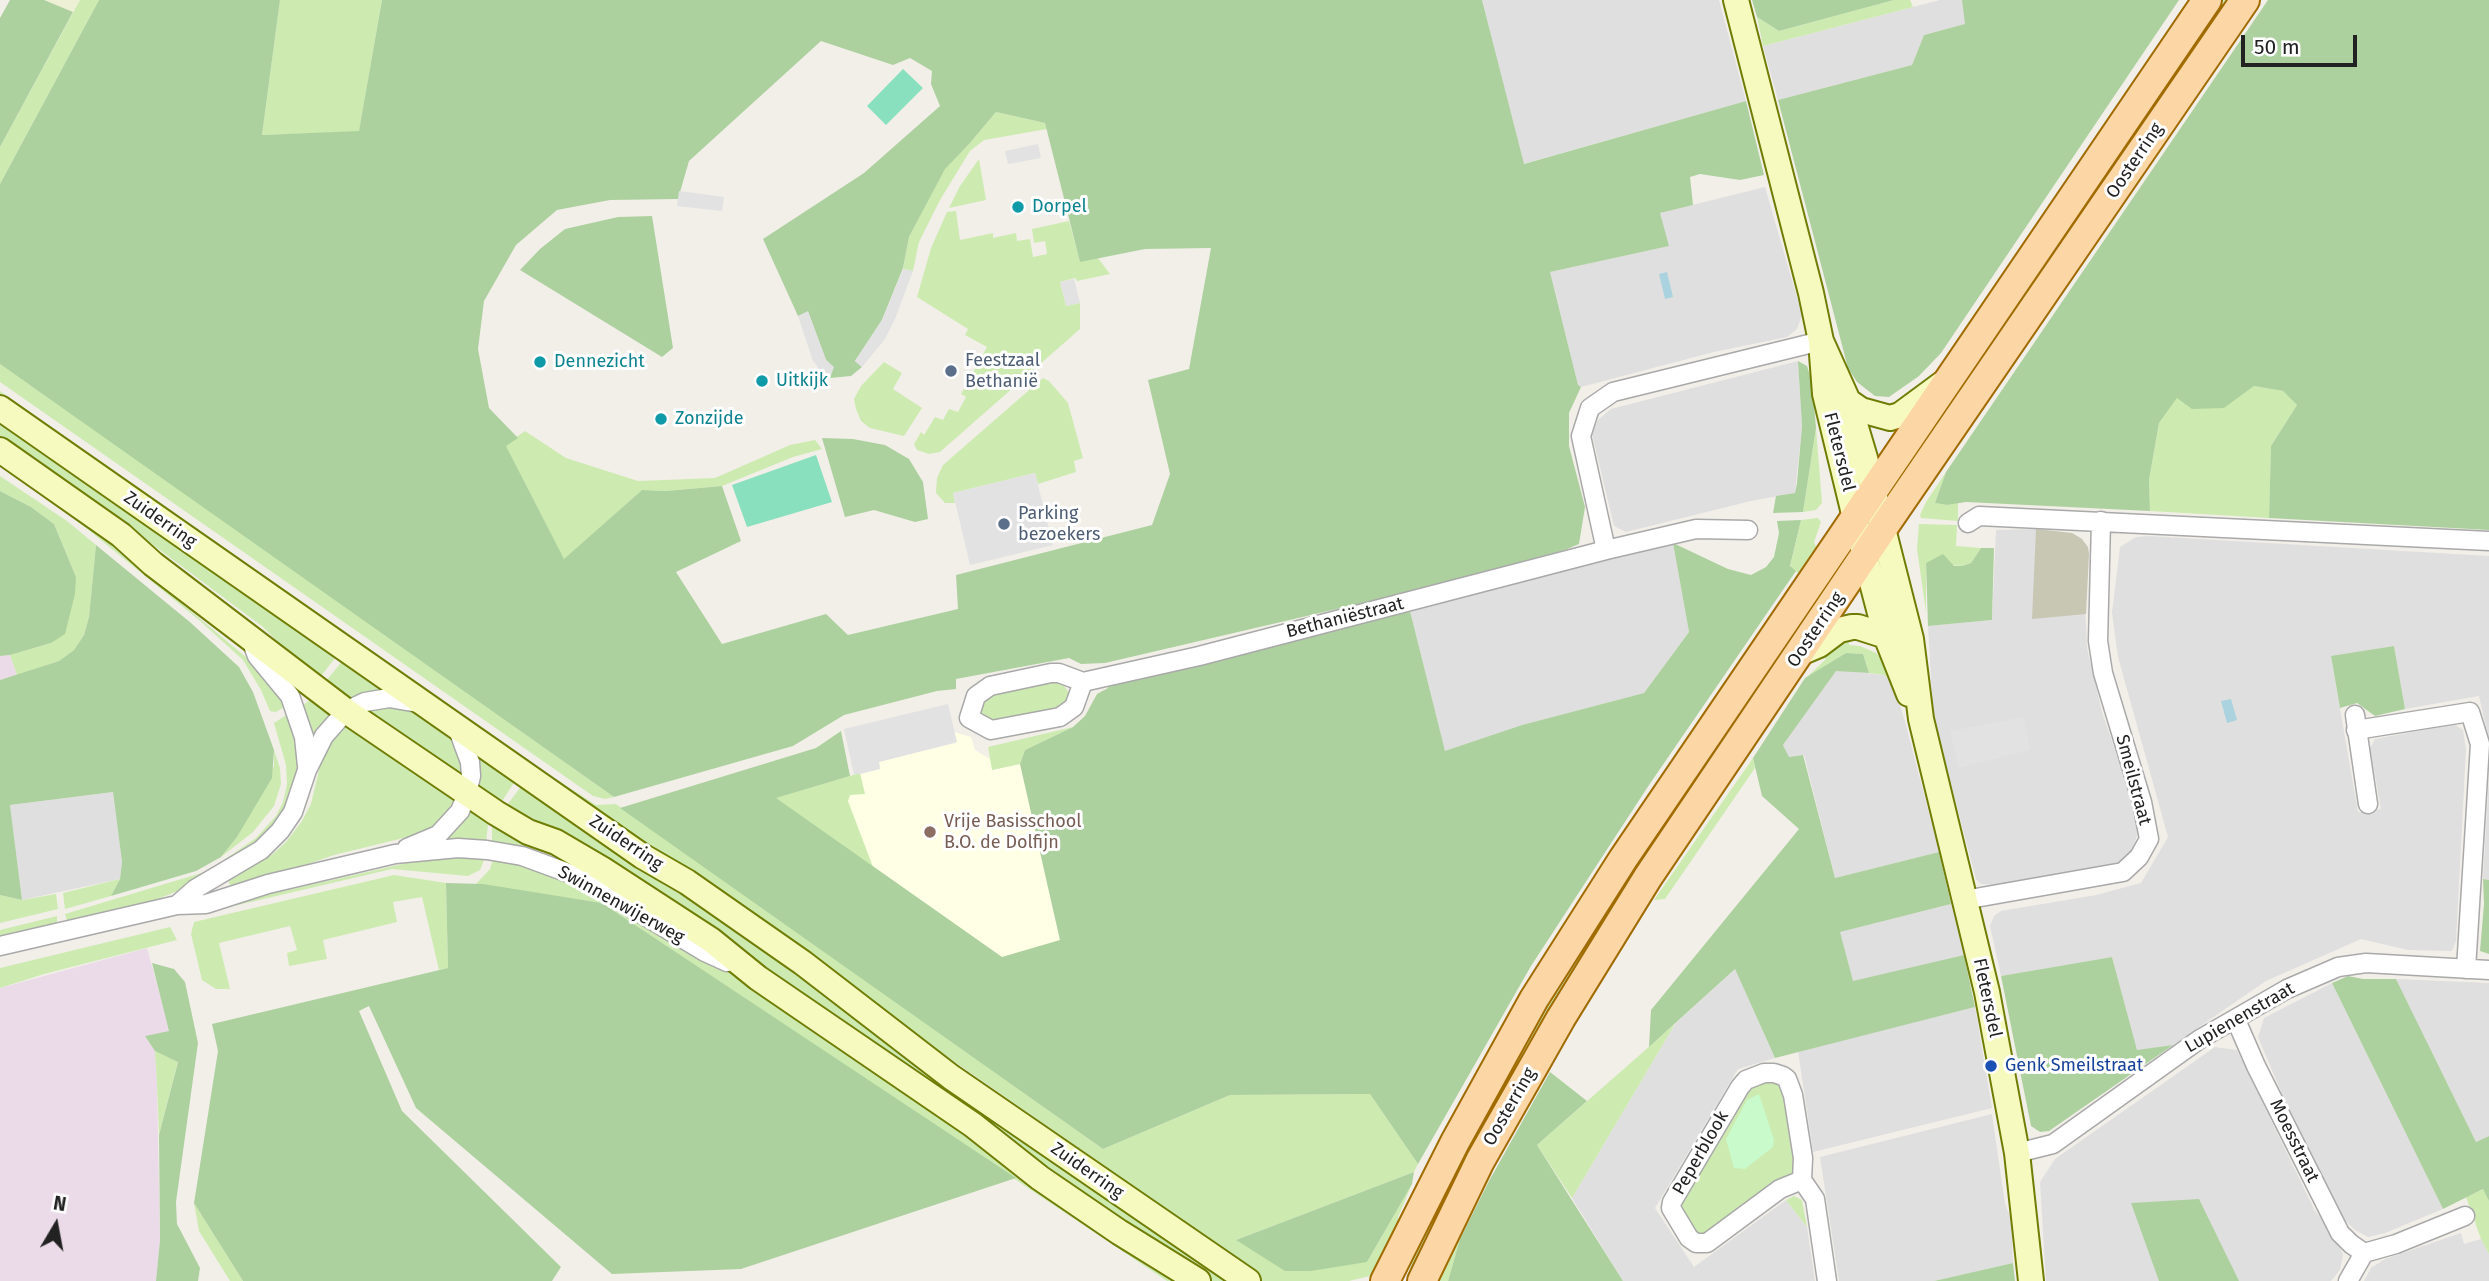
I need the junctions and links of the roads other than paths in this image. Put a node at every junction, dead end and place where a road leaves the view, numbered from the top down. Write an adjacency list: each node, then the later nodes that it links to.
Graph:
1 (1736, 0): 4 (main road, Fletersdel)
2 (2207, 0): 5 (main road, Oosterring)
3 (2245, 0): 13 (main road, Oosterring)
4 (1821, 341): 6 (main road, Fletersdel); 10 (main road, Fletersdel); 16 (street)
5 (1951, 377): 6 (main road); 9 (main road, Oosterring)
6 (1848, 401): 9 (main road, Fletersdel)
7 (0, 408): 22 (main road, Zuiderring)
8 (0, 450): 19 (main road, Zuiderring)
9 (1873, 493): 10 (main road, Oosterring); 13 (main road, Fletersdel)
10 (1855, 519): 17 (main road, Fletersdel); 43 (main road, Oosterring)
11 (2101, 521): 12 (street); 15 (street); 30 (street, Smeilstraat)
12 (1968, 523)
13 (1883, 528): 17 (main road, Oosterring); 24 (main road, Fletersdel)
14 (1748, 530): 16 (street, Bethaniëstraat)
15 (2489, 541)
16 (1606, 550): 21 (street, Bethaniëstraat)
17 (1866, 557): 18 (main road, Fletersdel); 20 (main road, Oosterring)
18 (1886, 636): 20 (main road); 24 (main road, Fletersdel)
19 (250, 639): 23 (main road, Zuiderring); 26 (street, Swinnenwijerweg)
20 (1800, 653): 44 (main road, Oosterring)
21 (1083, 682): 21 (street, Bethaniëstraat)
22 (425, 705): 23 (street); 25 (main road, Zuiderring)
23 (346, 711): 26 (street, Swinnenwijerweg); 27 (main road, Zuiderring)
24 (1921, 719): 30 (main road, Fletersdel)
25 (457, 727): 27 (street, Swinnenwijerweg); 42 (main road, Zuiderring)
26 (307, 770): 31 (street, Swinnenwijerweg)
27 (467, 794): 29 (street, Swinnenwijerweg); 35 (main road, Zuiderring)
28 (2368, 804): 33 (street)
29 (394, 853): 31 (street, Swinnenwijerweg); 35 (street, Swinnenwijerweg)
30 (1964, 900): 37 (main road, Fletersdel)
31 (177, 905): 32 (street, Swinnenwijerweg)
32 (0, 946)
33 (2466, 969): 34 (street, Lupienenstraat); 36 (street, Lupienenstraat)
34 (2489, 970)
35 (758, 978): 41 (main road, Zuiderring)
36 (2236, 1020): 37 (street, Lupienenstraat); 40 (street, Moesstraat)
37 (2017, 1153): 46 (main road, Fletersdel)
38 (1802, 1180): 38 (street, Peperblook); 45 (street, Peperblook)
39 (2465, 1216): 40 (street)
40 (2364, 1252): 47 (street)
41 (1198, 1281)
42 (1248, 1281)
43 (1385, 1281)
44 (1422, 1281)
45 (1827, 1281)
46 (2031, 1281)
47 (2348, 1281)

